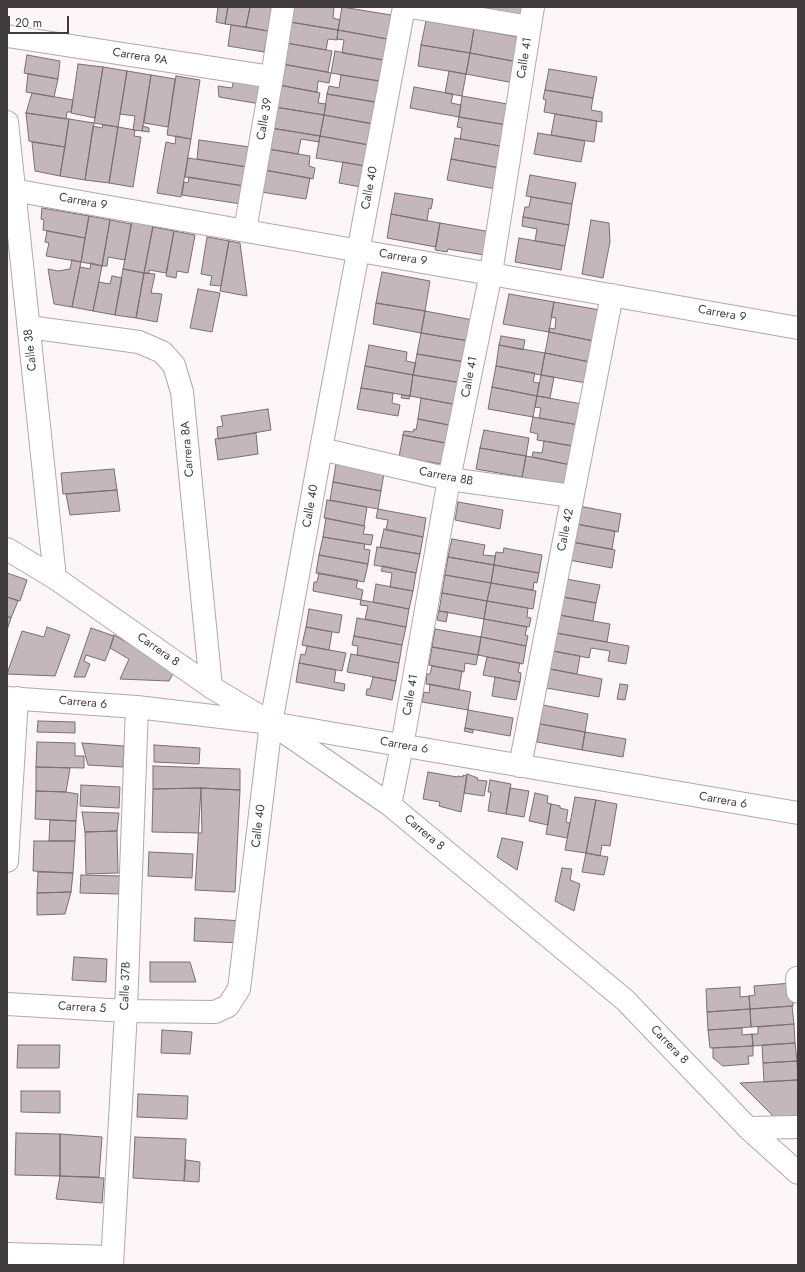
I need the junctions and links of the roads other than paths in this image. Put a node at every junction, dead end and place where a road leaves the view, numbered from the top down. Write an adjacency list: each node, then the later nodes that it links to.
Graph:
1 (283, 7): 6 (street, Calle 39)
2 (404, 7): 10 (street, Calle 40)
3 (410, 7): 4 (street)
4 (532, 17): 11 (street, Calle 41)
5 (7, 36): 6 (street, Carrera 9A)
6 (272, 77): 9 (street, Calle 39)
7 (7, 122): 8 (street, Calle 38)
8 (11, 190): 9 (street, Carrera 9); 13 (street, Calle 38)
9 (245, 230): 10 (street, Carrera 9)
10 (358, 250): 11 (street, Carrera 9); 15 (street, Calle 40)
11 (491, 274): 12 (street, Carrera 9); 16 (street, Calle 41)
12 (612, 295): 14 (street, Carrera 9); 17 (street, Calle 42)
13 (29, 327): 19 (street, Calle 38); 20 (street, Carrera 8A)
14 (798, 328)
15 (321, 449): 16 (street, Carrera 8B); 23 (street, Calle 40)
16 (450, 479): 17 (street, Carrera 8B); 24 (street, Calle 41)
17 (572, 496): 25 (street, Calle 42)
18 (7, 549): 19 (street, Carrera 8)
19 (55, 578): 20 (street, Carrera 8)
20 (211, 688): 23 (street, Carrera 8)
21 (12, 698): 22 (street, Carrera 6); 28 (street)
22 (138, 707): 23 (street, Carrera 6); 31 (street, Calle 37B)
23 (272, 723): 24 (street, Carrera 6); 26 (street, Carrera 8); 30 (street, Calle 40)
24 (402, 746): 25 (street, Carrera 6); 26 (street, Calle 41)
25 (520, 766): 27 (street, Carrera 6)
26 (390, 805): 33 (street, Carrera 8)
27 (798, 813)
28 (7, 861)
29 (7, 1004): 31 (street, Carrera 5)
30 (228, 1006): 31 (street, Carrera 5)
31 (126, 1011): 36 (street, Calle 37B)
32 (798, 1126): 33 (street)
33 (748, 1128): 34 (street, Carrera 8)
34 (798, 1173)
35 (7, 1254): 36 (street)
36 (112, 1261)

